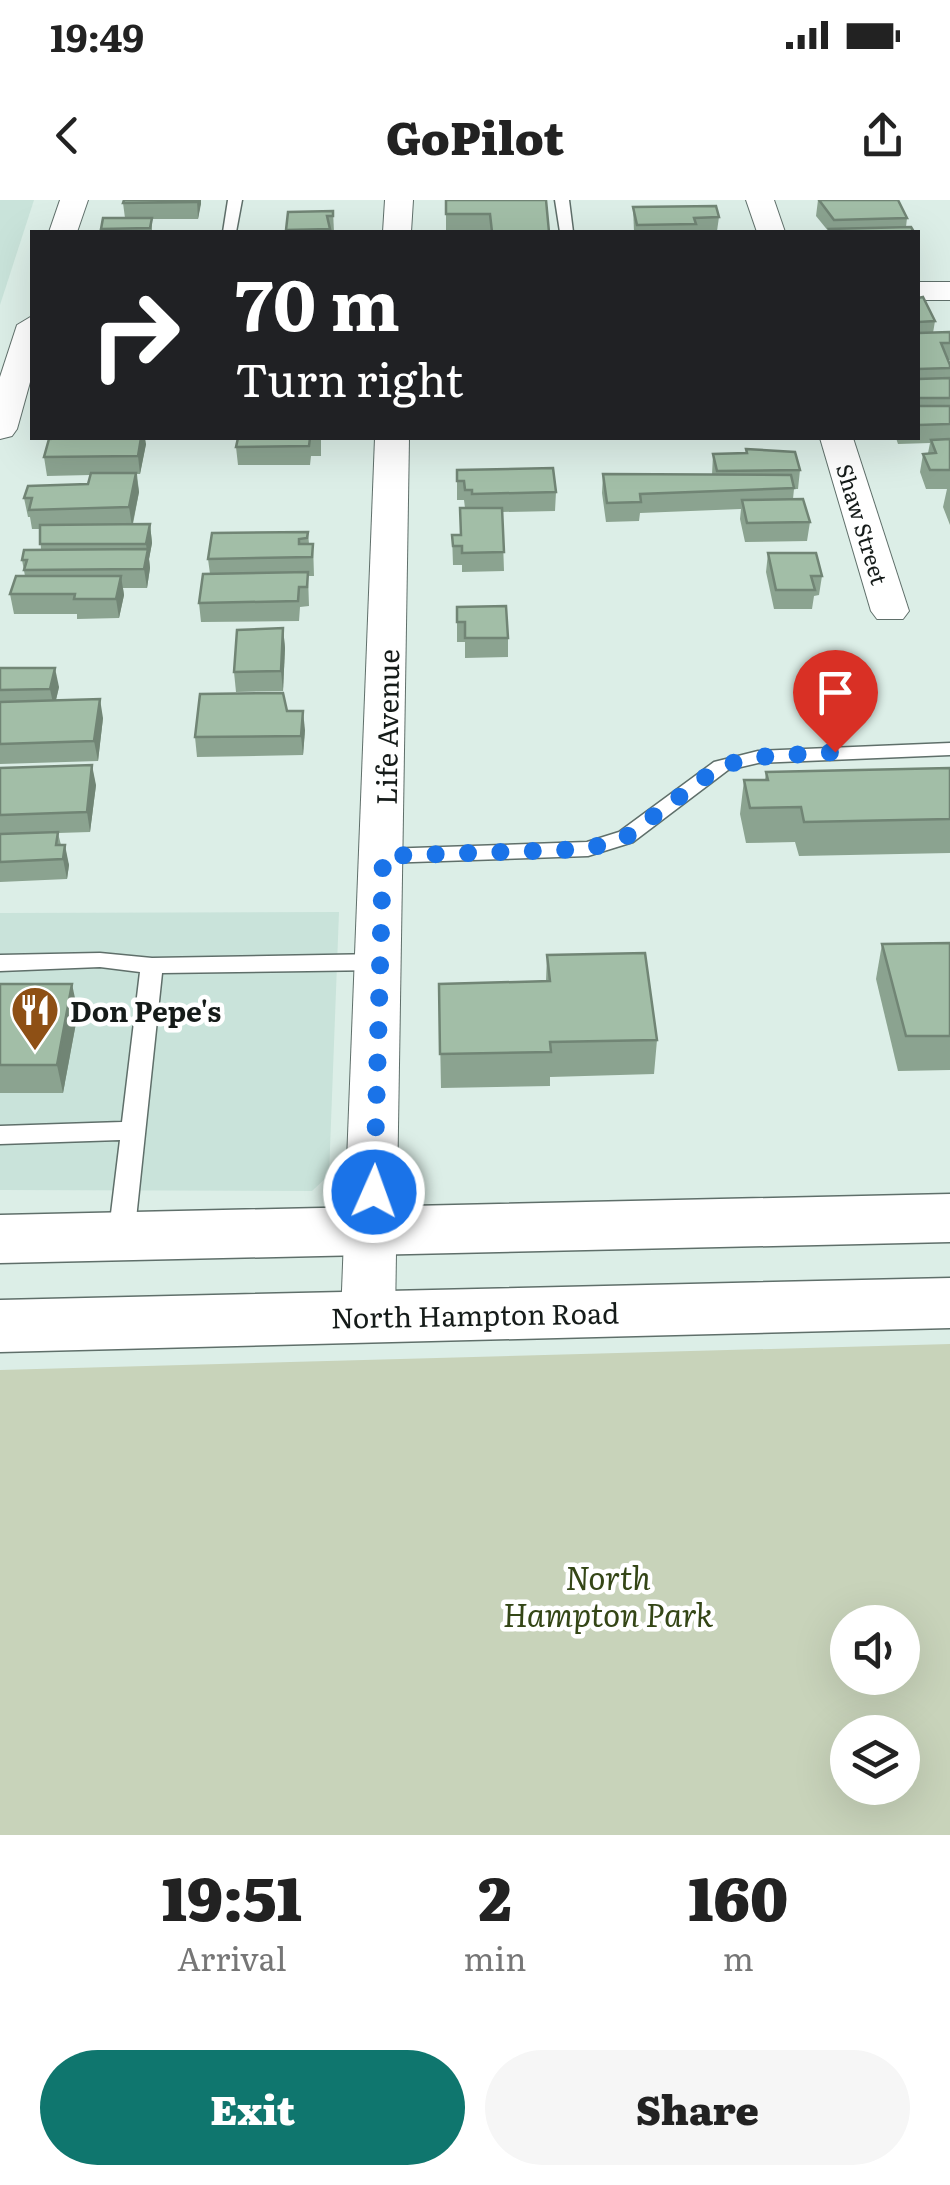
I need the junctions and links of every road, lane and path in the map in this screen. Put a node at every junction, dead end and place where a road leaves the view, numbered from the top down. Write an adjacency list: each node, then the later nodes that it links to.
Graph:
1 (74, 200): 6 (street)
2 (235, 200): 7 (lane)
3 (399, 200): 8 (street)
4 (562, 200): 9 (lane)
5 (760, 200): 10 (street)
6 (64, 230)
7 (230, 230)
8 (398, 230)
9 (567, 230)
10 (770, 230)
11 (950, 290): 12 (street)
12 (920, 291)
13 (30, 331): 14 (street)
14 (0, 428)
15 (392, 440): 19 (street, Life Avenue)
16 (837, 440): 17 (street, Shaw Street)
17 (890, 610)
18 (950, 749): 19 (lane)
19 (383, 856): 20 (street, Life Avenue)
20 (380, 962): 22 (lane); 26 (street, Life Avenue)
21 (0, 963): 22 (lane)
22 (152, 966): 23 (lane)
23 (133, 1131): 24 (lane); 27 (lane)
24 (0, 1135)
25 (950, 1218): 26 (main road)
26 (374, 1234): 27 (main road); 30 (street, Life Avenue)
27 (120, 1238): 28 (main road)
28 (0, 1240)
29 (950, 1303): 30 (main road, North Hampton Road)
30 (368, 1316): 31 (main road, North Hampton Road)
31 (0, 1326)

